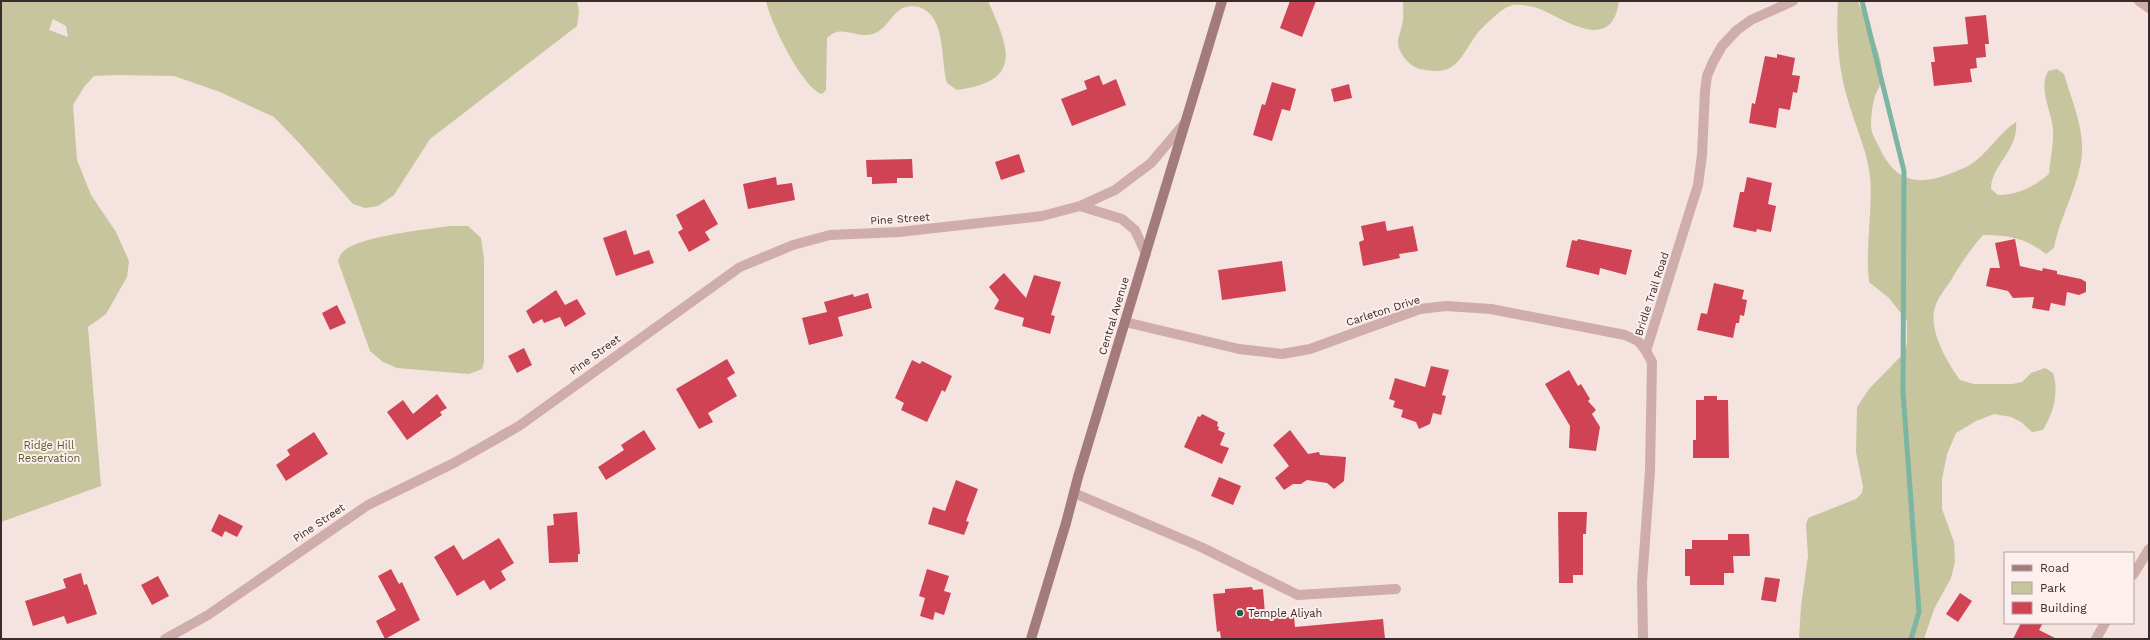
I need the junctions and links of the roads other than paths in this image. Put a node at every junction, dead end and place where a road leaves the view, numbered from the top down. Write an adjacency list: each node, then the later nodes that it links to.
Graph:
1 (1222, 1): 5 (main road, Central Avenue)
2 (1793, 1): 9 (street, Bridle Trail Road)
3 (2139, 1): 4 (street)
4 (2149, 8)
5 (1184, 124): 6 (street, Pine Street); 7 (main road, Central Avenue)
6 (1080, 206): 7 (street); 15 (street, Pine Street)
7 (1146, 254): 8 (main road, Central Avenue)
8 (1125, 322): 9 (street, Carleton Drive); 10 (main road, Central Avenue)
9 (1646, 351): 17 (street, Bridle Trail Road)
10 (1074, 493): 13 (street); 16 (main road, Central Avenue)
11 (2149, 549): 12 (street)
12 (2134, 573)
13 (1396, 589)
14 (2104, 624): 18 (street)
15 (165, 639)
16 (1031, 639)
17 (1643, 639)
18 (2096, 639)

